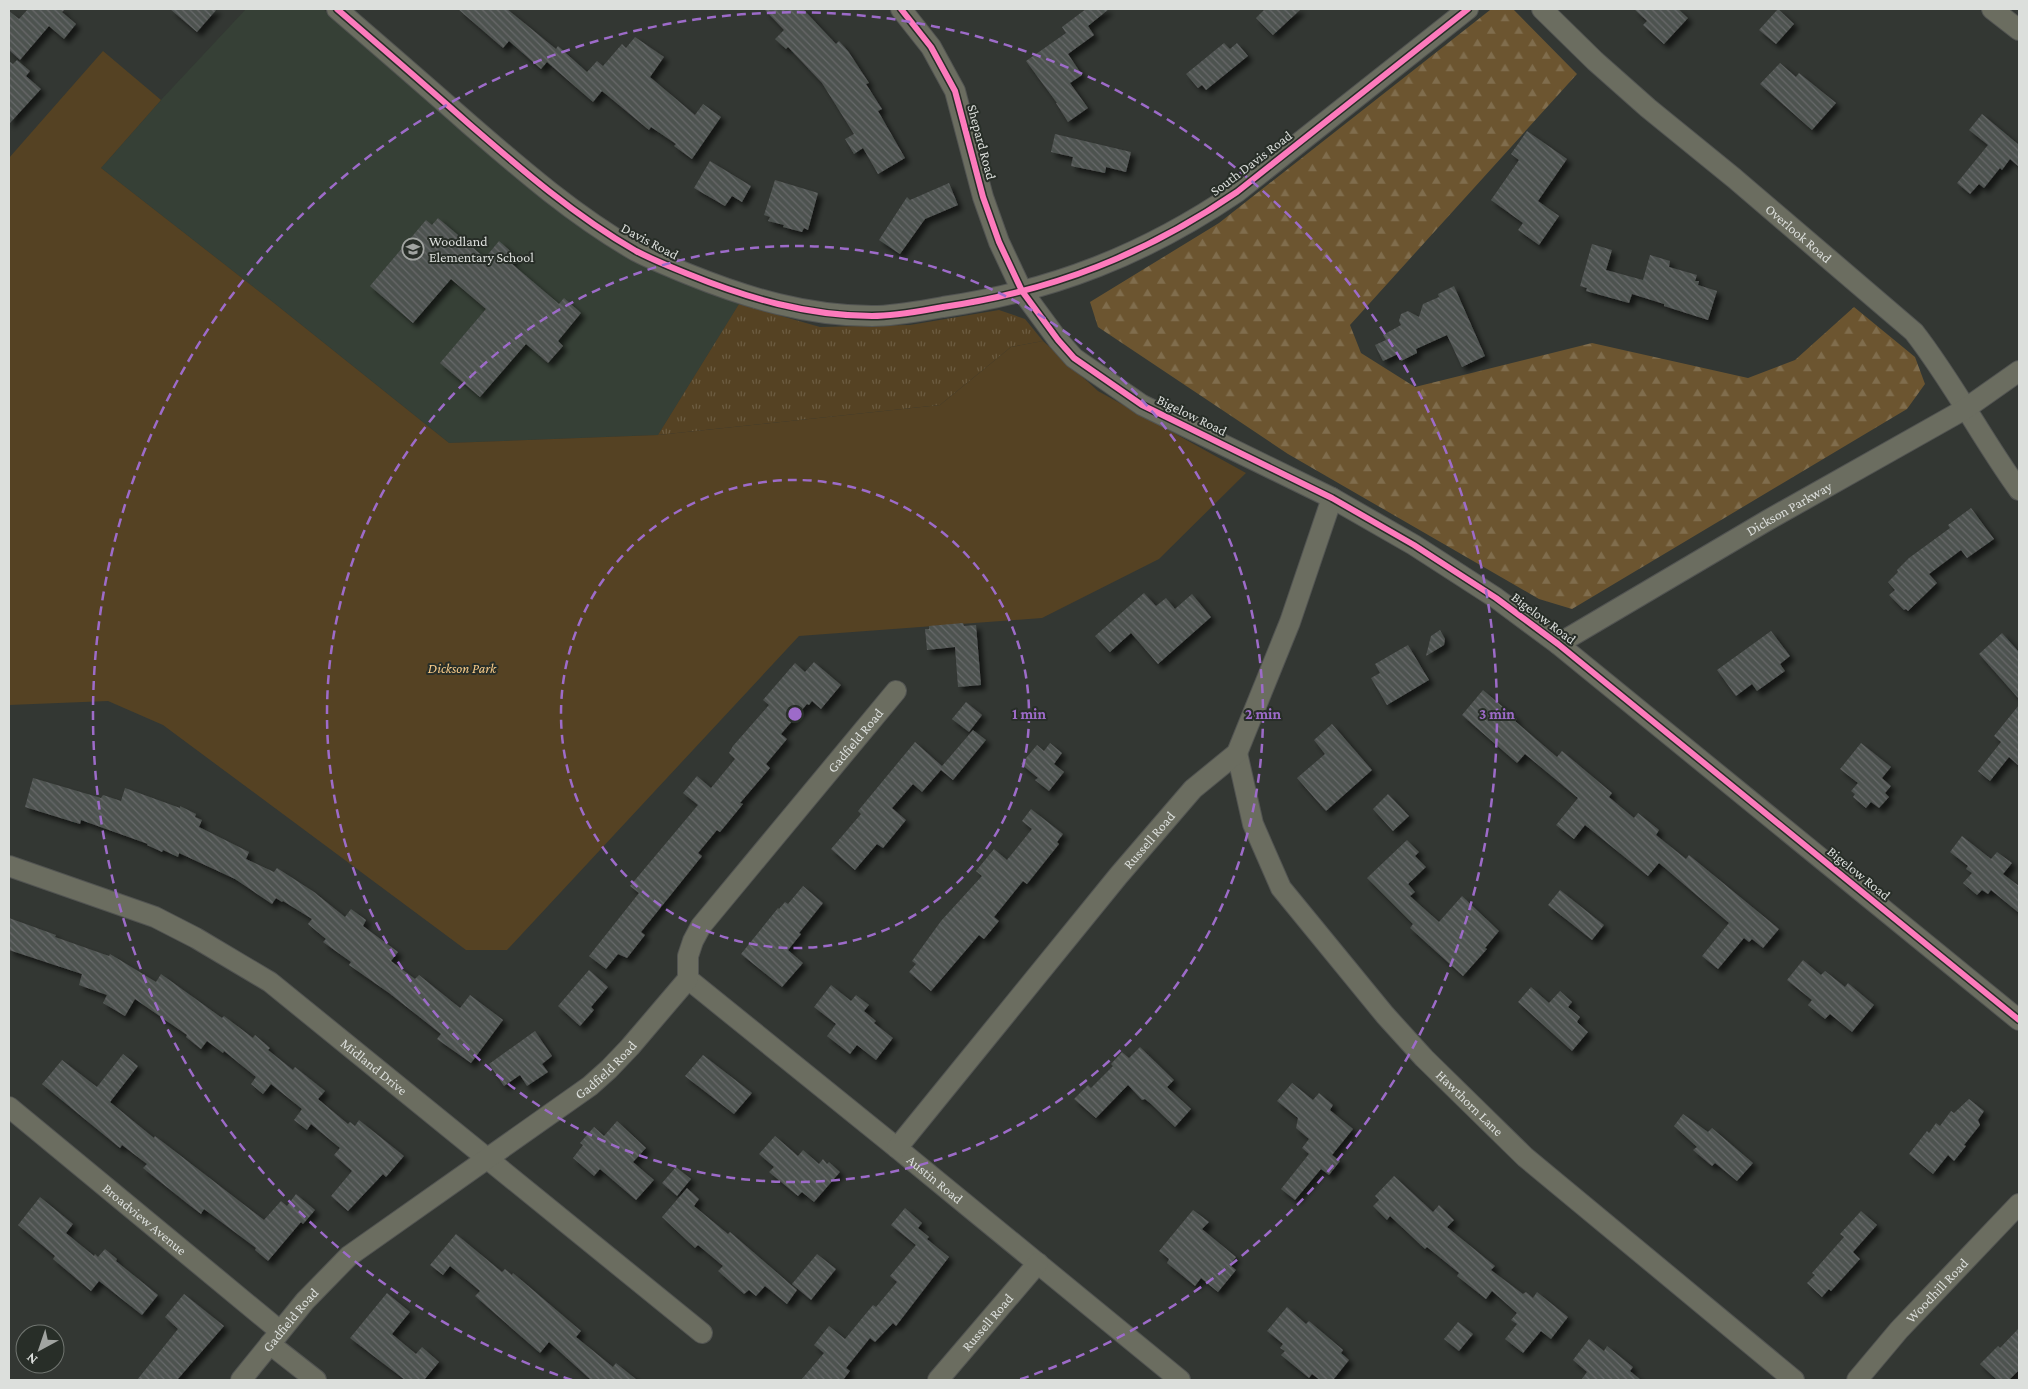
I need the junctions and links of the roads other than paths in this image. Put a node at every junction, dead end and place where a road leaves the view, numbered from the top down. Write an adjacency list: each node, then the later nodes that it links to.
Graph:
1 (337, 9): 7 (street, Davis Road)
2 (901, 9): 7 (street, Shepard Road)
3 (1468, 9): 7 (street, South Davis Road)
4 (1542, 9): 9 (street, Overlook Road)
5 (1992, 9): 6 (street)
6 (2019, 30)
7 (1022, 291): 11 (street, Bigelow Road)
8 (2019, 372): 9 (street, Dickson Parkway)
9 (1965, 409): 10 (street, Overlook Road); 12 (street, Dickson Parkway)
10 (2019, 490)
11 (1332, 498): 12 (street, Bigelow Road); 14 (street, Russell Road)
12 (1558, 644): 17 (street, Bigelow Road)
13 (896, 691): 16 (street, Gadfield Road)
14 (1236, 754): 19 (street, Russell Road); 29 (street, Hawthorn Lane)
15 (9, 866): 20 (street, Midland Drive)
16 (688, 980): 19 (street, Austin Road); 20 (street, Gadfield Road)
17 (2019, 1020)
18 (9, 1107): 24 (street, Broadview Avenue)
19 (898, 1148): 22 (street, Austin Road)
20 (489, 1159): 23 (street, Midland Drive); 24 (street, Gadfield Road)
21 (2019, 1204): 30 (street, Woodhill Road)
22 (1038, 1263): 27 (street, Russell Road); 28 (street, Austin Road)
23 (702, 1333)
24 (275, 1338): 25 (street, Gadfield Road); 26 (street, Broadview Avenue)
25 (241, 1380)
26 (316, 1380)
27 (938, 1380)
28 (1180, 1380)
29 (1794, 1380)
30 (1857, 1380)

